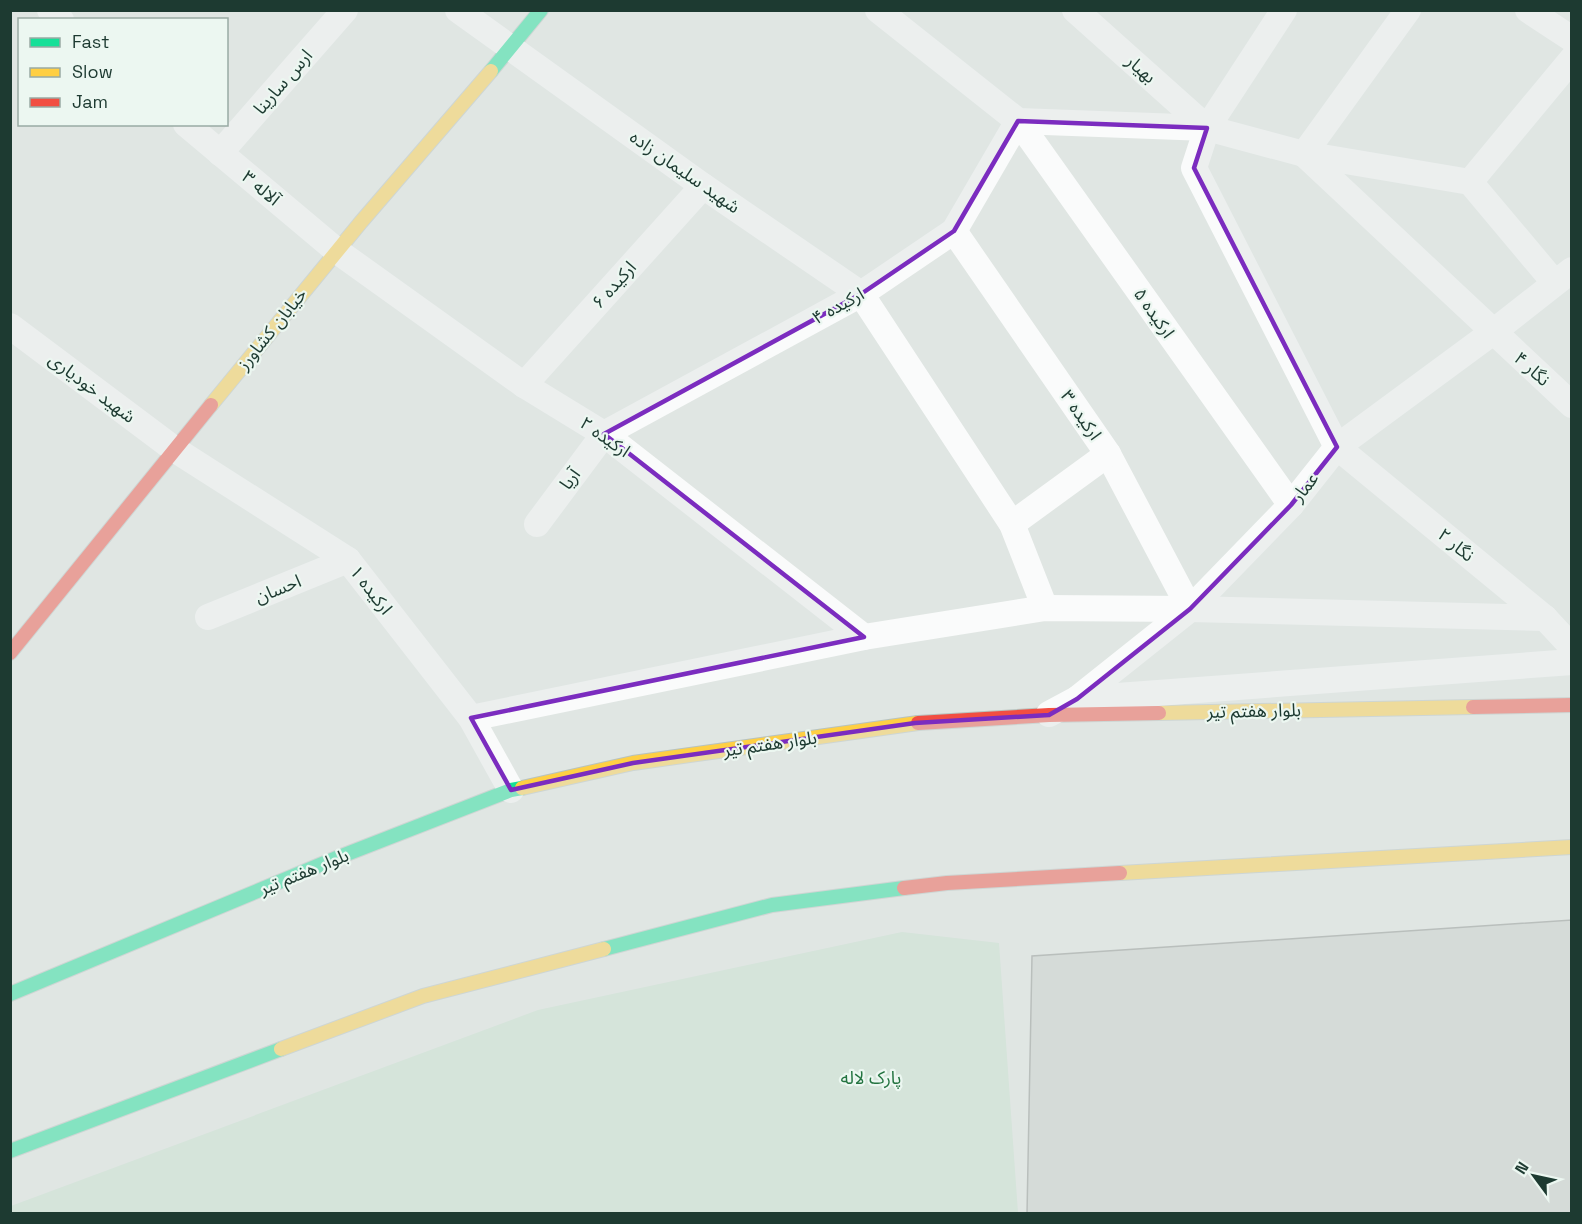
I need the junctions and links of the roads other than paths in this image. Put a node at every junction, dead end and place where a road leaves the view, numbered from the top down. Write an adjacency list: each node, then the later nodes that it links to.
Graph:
1 (345, 10): 15 (street, ارس سارینا)
2 (458, 10): 10 (street, شهید سلیمان زاده)
3 (541, 10): 10 (main road, خیابان کشاورز)
4 (878, 10): 12 (street, ارکیده ۵)
5 (1075, 10): 14 (street, بهیار)
6 (1284, 10): 14 (street)
7 (1407, 10): 16 (street)
8 (1528, 10): 9 (street)
9 (1572, 39)
10 (511, 48): 18 (street, شهید سلیمان زاده); 20 (main road, خیابان کشاورز)
11 (1572, 59): 17 (street)
12 (1018, 121): 14 (street); 19 (street, ارکیده ۴); 31 (street, ارکیده ۵)
13 (188, 126): 15 (street, آلاله ۳)
14 (1207, 128): 16 (street); 28 (street)
15 (220, 153): 20 (street, آلاله ۳)
16 (1304, 154): 17 (street); 24 (street, نگار ۴)
17 (1470, 182): 21 (street)
18 (703, 186): 22 (street, شهید سلیمان زاده); 25 (street, ارکیده ۶)
19 (954, 231): 22 (street, ارکیده ۴); 30 (street, ارکیده ۳)
20 (337, 251): 25 (street, ارکیده ۲); 29 (main road, خیابان کشاورز)
21 (1563, 276): 24 (street, عمار)
22 (861, 294): 27 (street, ارکیده ۴); 33 (street)
23 (10, 326): 29 (street, شهید خودیاری)
24 (1493, 332): 26 (street, نگار ۴); 28 (street, عمار)
25 (524, 385): 27 (street, ارکیده ۲)
26 (1572, 405)
27 (604, 434): 32 (street, آریا); 39 (street, ارکیده ۲)
28 (1337, 447): 31 (street, عمار); 38 (street, نگار ۲)
29 (174, 449): 34 (street, ارکیده ۱); 41 (main road, خیابان کشاورز)
30 (1108, 454): 33 (street); 36 (street, ارکیده ۳)
31 (1291, 505): 36 (street, عمار)
32 (537, 524)
33 (1012, 524): 35 (street)
34 (348, 560): 37 (street, احسان); 46 (street, ارکیده ۱)
35 (1045, 608): 36 (street); 39 (street)
36 (1190, 609): 38 (street); 43 (street, عمار)
37 (208, 617)
38 (1545, 618): 40 (street, نگار ۲)
39 (864, 637): 46 (street)
40 (1572, 647)
41 (10, 653)
42 (1572, 662): 43 (street)
43 (1077, 699): 45 (street, عمار)
44 (1572, 705): 45 (main road, بلوار هفتم تیر)
45 (1048, 715): 47 (main road, بلوار هفتم تیر)
46 (471, 718): 47 (street, ارکیده ۱)
47 (511, 790): 49 (main road, بلوار هفتم تیر)
48 (1572, 847): 50 (main road)
49 (10, 994)
50 (10, 1151)

